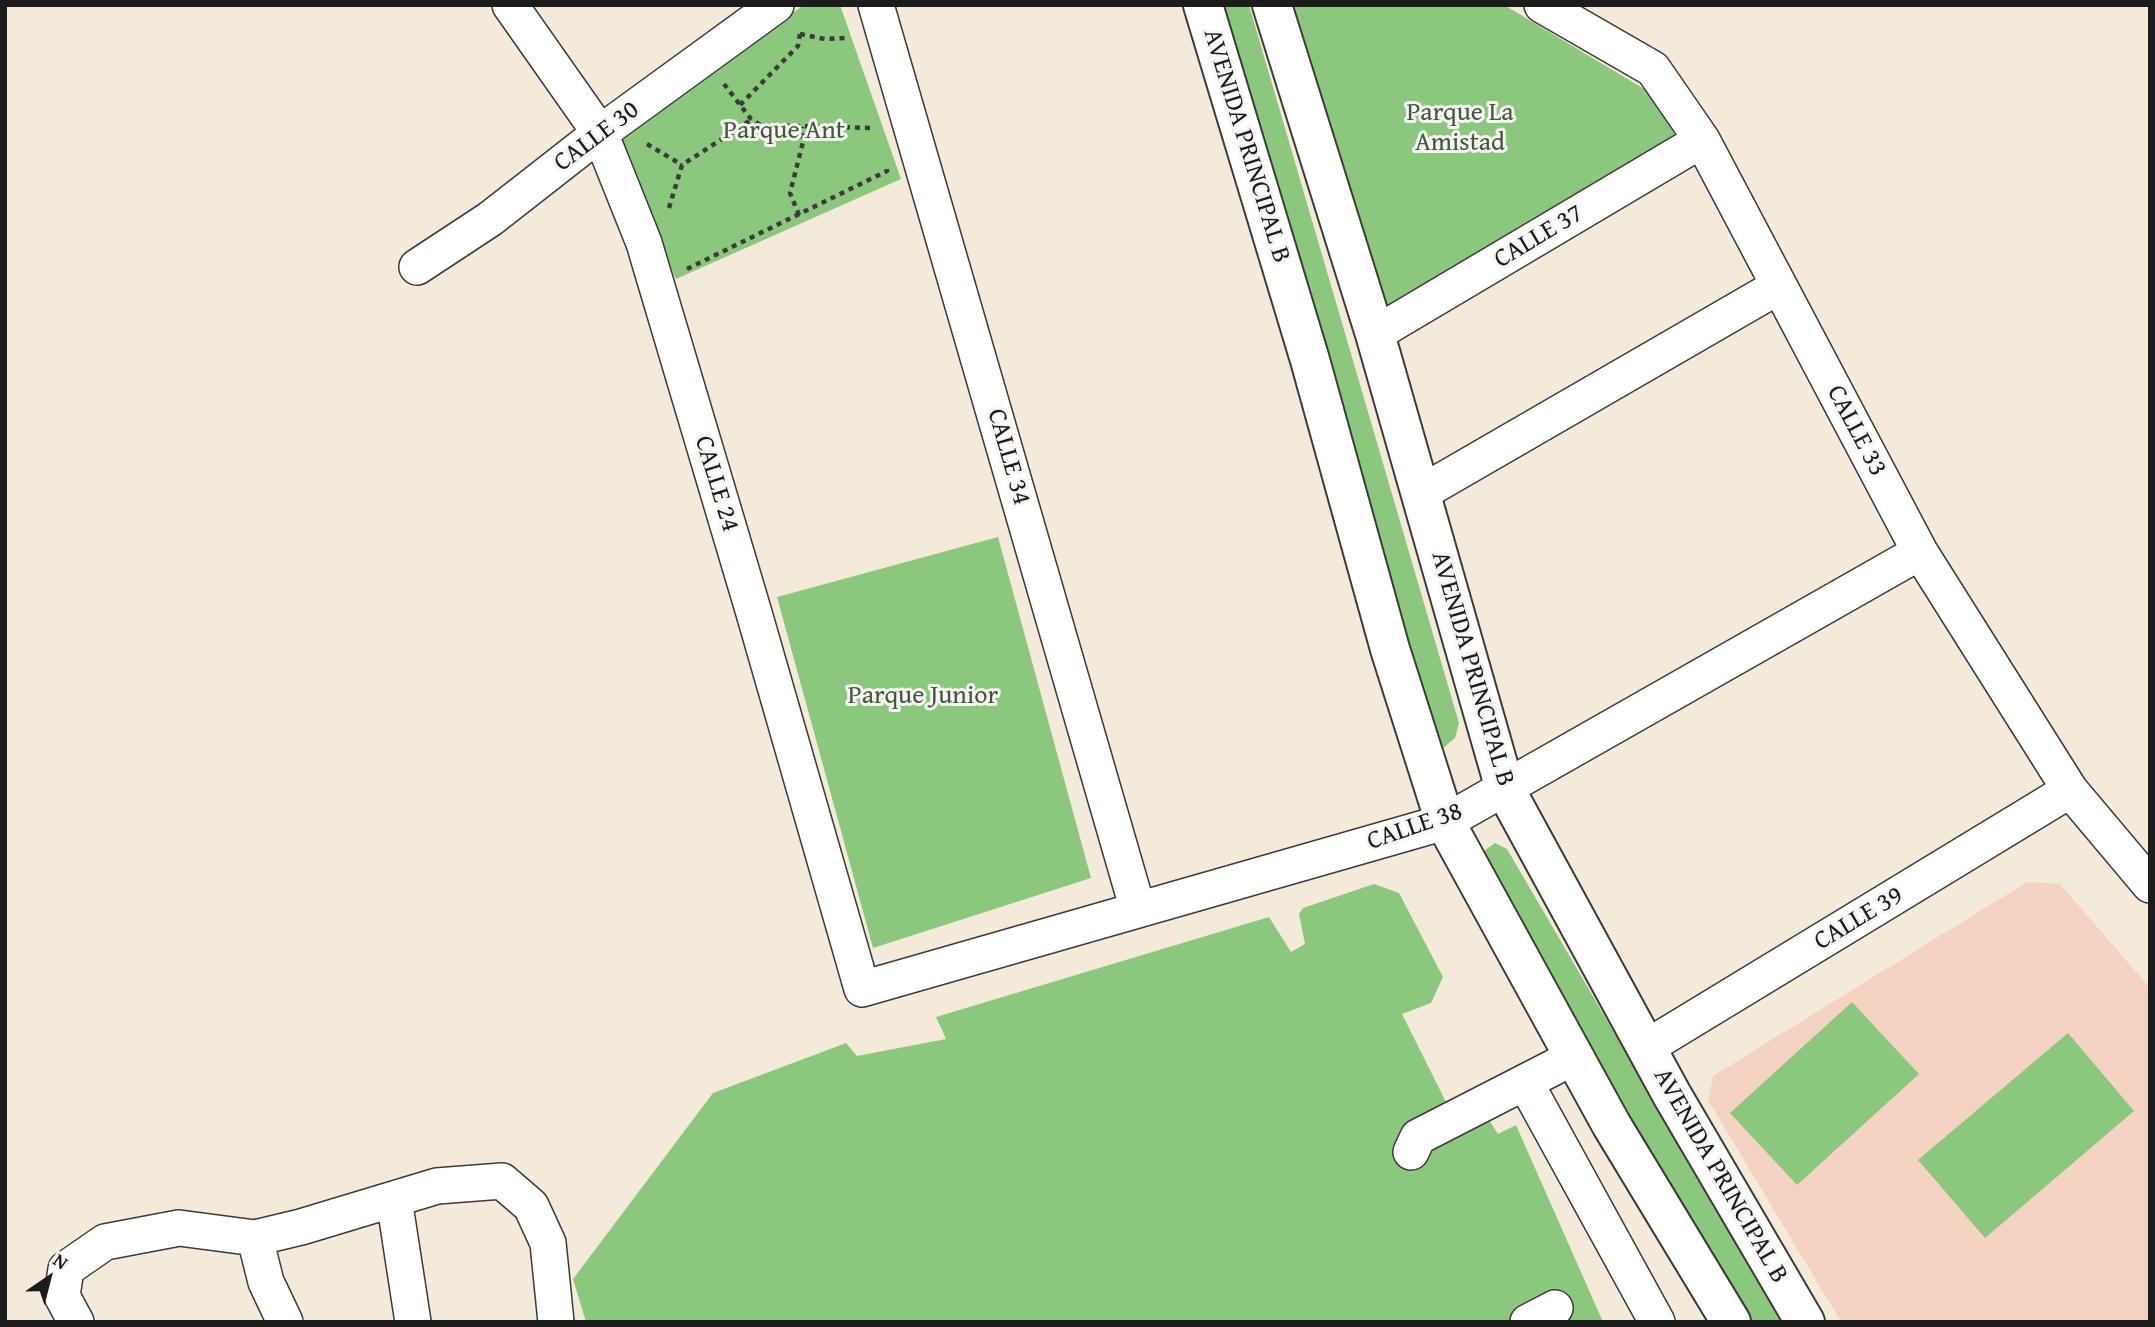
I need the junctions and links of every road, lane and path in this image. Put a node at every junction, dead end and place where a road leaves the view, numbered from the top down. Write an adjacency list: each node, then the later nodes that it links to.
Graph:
1 (510, 5): 17 (street, CALLE 24)
2 (876, 5): 35 (street, CALLE 34)
3 (1203, 5): 33 (main road, AVENIDA PRINCIPAL B)
4 (1272, 5): 28 (main road, AVENIDA PRINCIPAL B)
5 (1542, 5): 19 (street, CALLE 33)
6 (784, 18): 8 (path); 17 (street, CALLE 30)
7 (843, 27): 9 (path)
8 (800, 34): 9 (path); 12 (path)
9 (846, 38): 10 (path)
10 (850, 51)
11 (718, 75): 12 (path)
12 (740, 105): 14 (path)
13 (870, 115): 16 (path)
14 (751, 119): 15 (path); 22 (path)
15 (802, 127): 16 (path); 23 (path)
16 (874, 128): 18 (path)
17 (600, 133): 25 (street, CALLE 30); 36 (street, CALLE 24)
18 (877, 139)
19 (1702, 140): 27 (street, CALLE 33); 28 (street, CALLE 37)
20 (640, 141): 22 (path)
21 (884, 160): 23 (path)
22 (682, 165): 24 (path)
23 (799, 215): 26 (path)
24 (666, 219)
25 (417, 267)
26 (688, 270)
27 (1779, 286): 29 (street); 30 (street, CALLE 33)
28 (1375, 334): 29 (main road, AVENIDA PRINCIPAL B)
29 (1421, 494): 31 (main road, AVENIDA PRINCIPAL B)
30 (1920, 552): 31 (street, CALLE 38); 32 (street, CALLE 33)
31 (1505, 789): 33 (street, CALLE 38); 37 (main road, AVENIDA PRINCIPAL B)
32 (2070, 790): 34 (street, CALLE 33); 37 (street, CALLE 39)
33 (1445, 822): 35 (street, CALLE 38); 38 (main road, AVENIDA PRINCIPAL B)
34 (2150, 885)
35 (1138, 910): 36 (street, CALLE 38)
36 (862, 989)
37 (1647, 1047): 49 (main road, AVENIDA PRINCIPAL B)
38 (1574, 1057): 39 (street); 48 (main road, AVENIDA PRINCIPAL B)
39 (1525, 1082): 40 (street); 47 (street)
40 (1411, 1152)
41 (394, 1199): 42 (street); 45 (street); 46 (street)
42 (255, 1238): 43 (street); 44 (street)
43 (76, 1322)
44 (285, 1322)
45 (413, 1322)
46 (556, 1322)
47 (1657, 1322)
48 (1731, 1322)
49 (1805, 1322)

